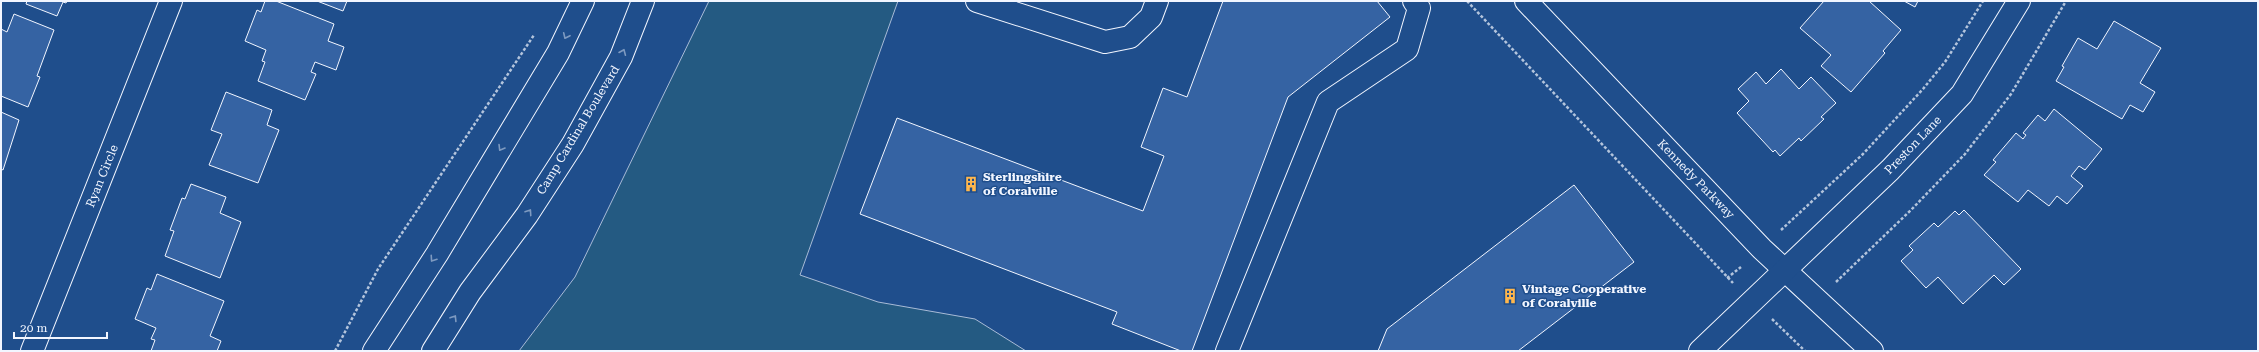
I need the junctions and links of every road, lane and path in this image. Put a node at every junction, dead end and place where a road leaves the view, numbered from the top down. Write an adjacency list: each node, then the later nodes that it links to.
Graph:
1 (171, 1): 18 (street, Ryan Circle)
2 (583, 1): 20 (street, one-way to 20)
3 (643, 1): 21 (street, Camp Cardinal Boulevard, one-way to 3)
4 (977, 1): 5 (street)
5 (1156, 1)
6 (1414, 1): 22 (street)
7 (1467, 1): 15 (path)
8 (1526, 1): 13 (street, Kennedy Parkway)
9 (1983, 1): 13 (path)
10 (2019, 1): 14 (street, Preston Lane)
11 (2066, 1): 16 (path)
12 (537, 31): 19 (path)
13 (1762, 249): 14 (street, Kennedy Parkway); 15 (path)
14 (1785, 271): 17 (street, Preston Lane); 25 (street, Kennedy Parkway)
15 (1727, 278): 17 (path)
16 (1832, 286)
17 (1753, 301): 23 (street, Preston Lane); 24 (path)
18 (32, 351)
19 (335, 351)
20 (374, 351)
21 (433, 351)
22 (1227, 351)
23 (1700, 351)
24 (1805, 351)
25 (1872, 351)

